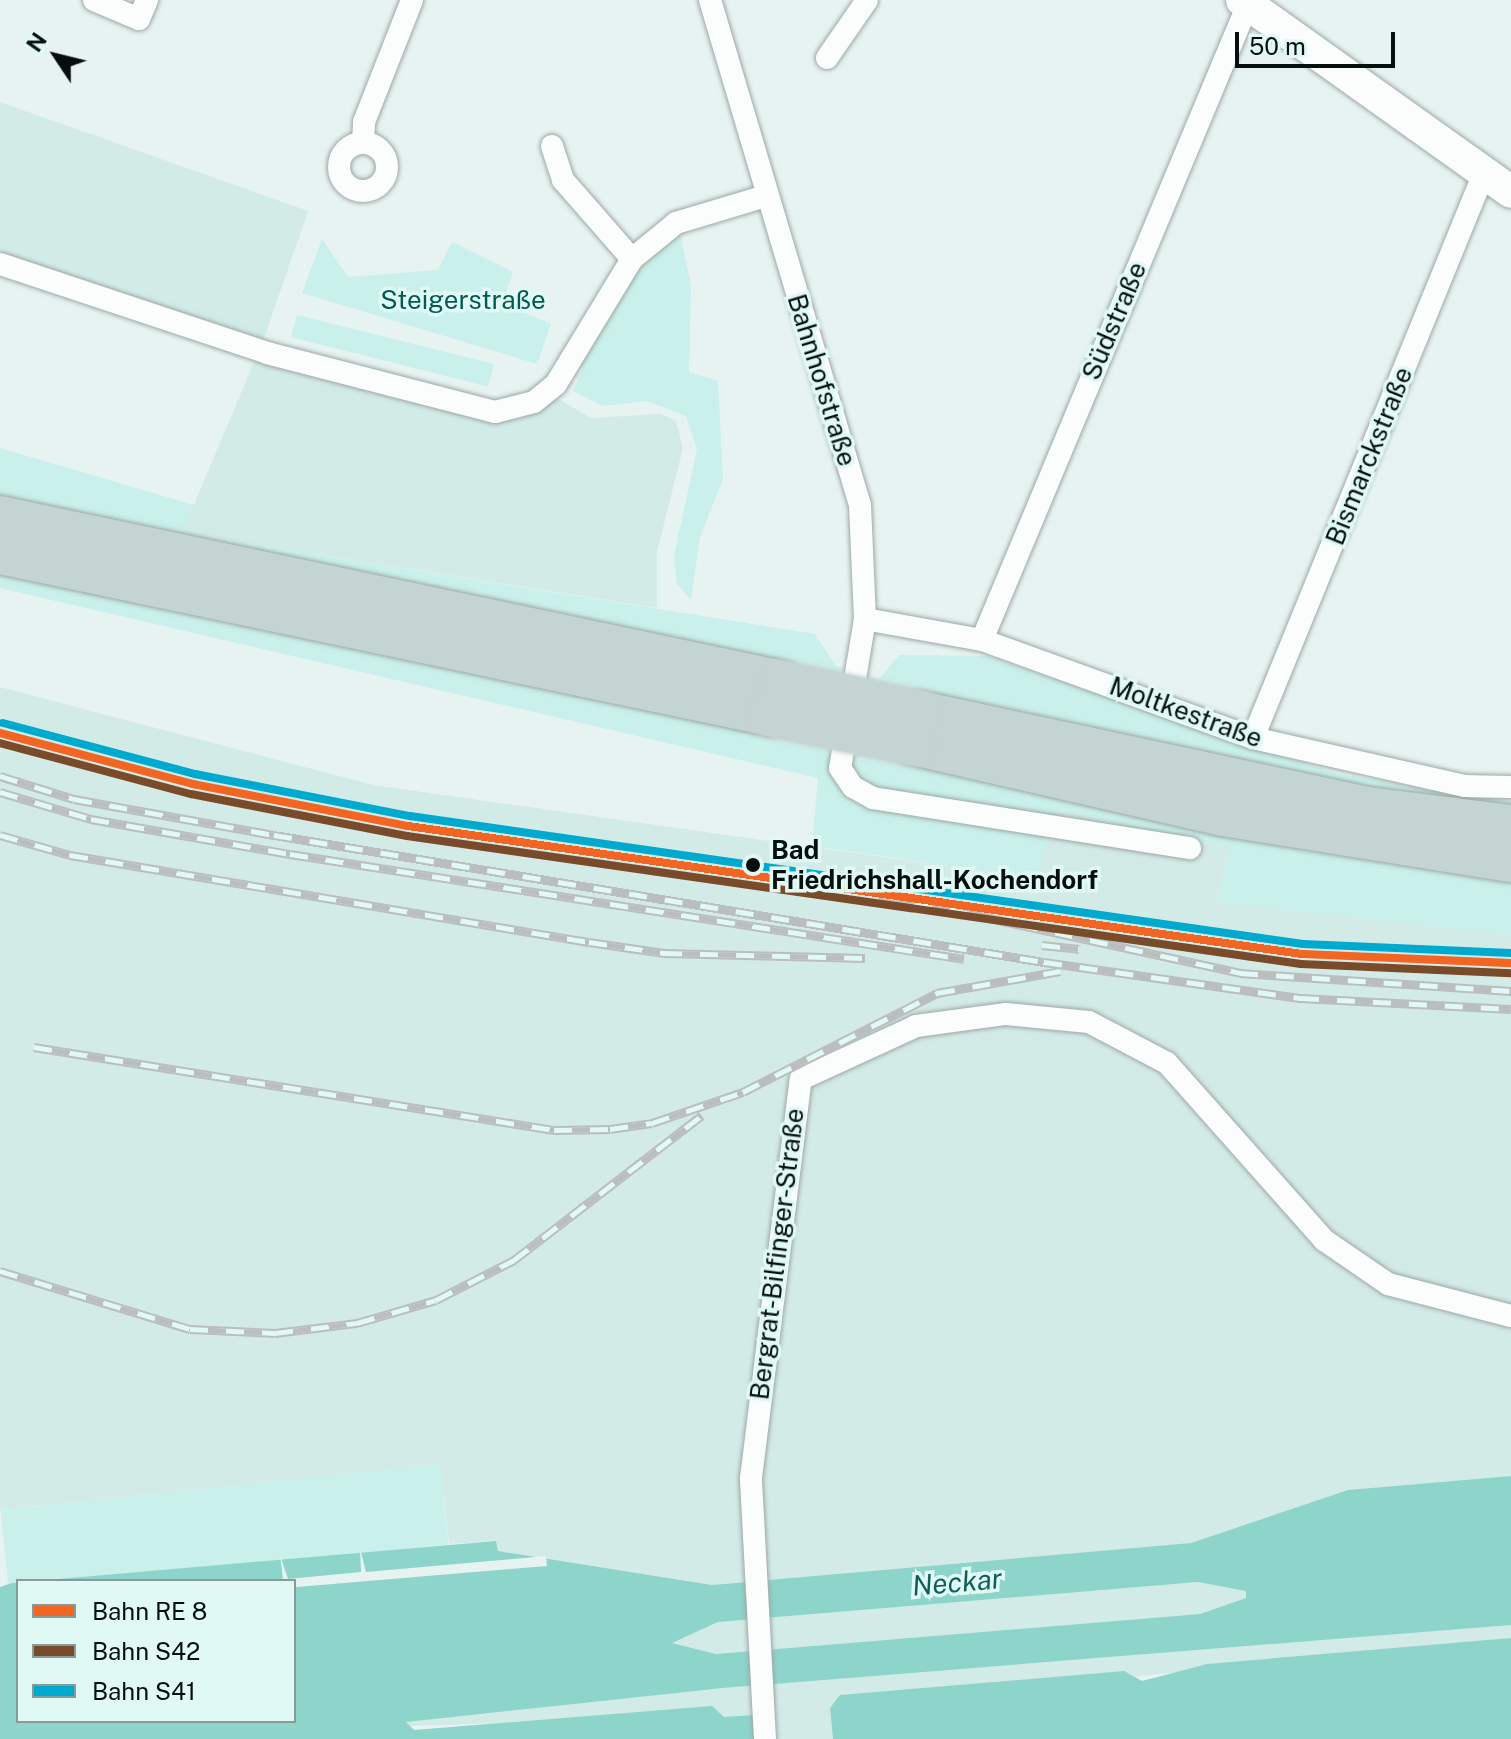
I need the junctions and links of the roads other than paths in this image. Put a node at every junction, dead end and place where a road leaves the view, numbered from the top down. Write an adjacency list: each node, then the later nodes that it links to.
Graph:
1 (94, 0): 2 (street)
2 (147, 0)
3 (412, 0): 8 (street)
4 (710, 0): 11 (street, Bahnhofstraße)
5 (867, 0): 7 (street)
6 (1245, 2): 10 (main road); 17 (street, Südstraße)
7 (827, 58)
8 (363, 143)
9 (552, 146): 12 (street)
10 (1501, 178): 20 (street, Bismarckstraße)
11 (766, 196): 12 (street); 16 (street, Bahnhofstraße)
12 (632, 259): 13 (street)
13 (0, 264)
14 (0, 516): 18 (highway)
15 (0, 554): 18 (highway)
16 (865, 619): 17 (street, Moltkestraße); 23 (street, Bahnhofstraße)
17 (982, 640): 20 (street, Moltkestraße)
18 (776, 698): 19 (highway, bridge)
19 (916, 728): 22 (highway); 24 (highway)
20 (1253, 738): 21 (street, Moltkestraße)
21 (1511, 787)
22 (1511, 825)
23 (1190, 848)
24 (1436, 853): 25 (highway); 26 (highway)
25 (1511, 862)
26 (1511, 880)
27 (1511, 1316): 28 (street, Bergrat-Bilfinger-Straße)
28 (765, 1739)

